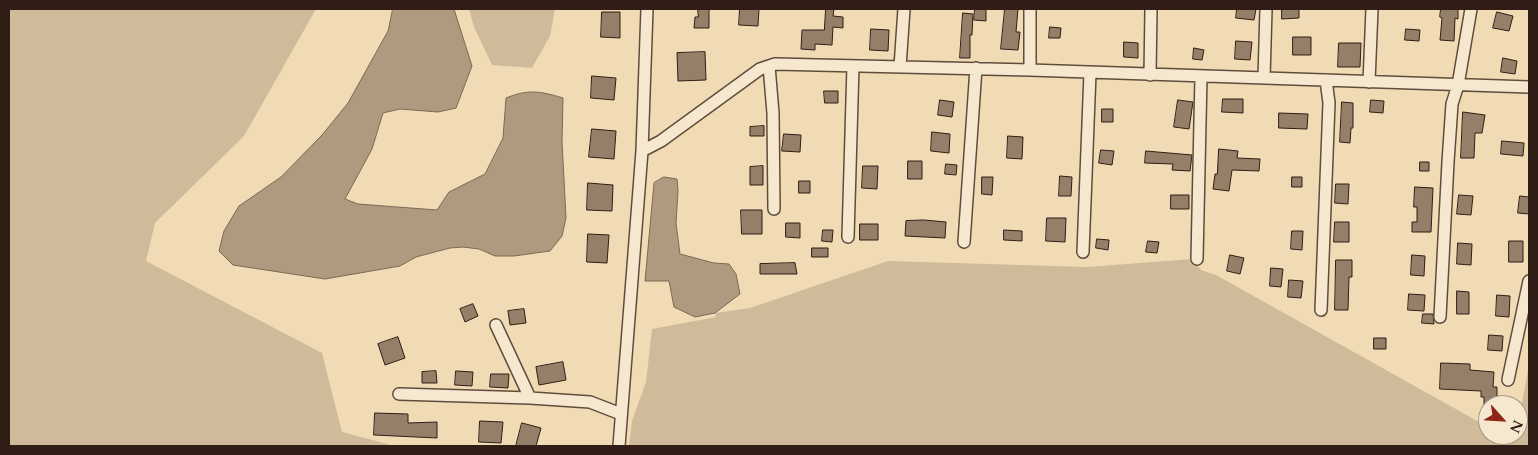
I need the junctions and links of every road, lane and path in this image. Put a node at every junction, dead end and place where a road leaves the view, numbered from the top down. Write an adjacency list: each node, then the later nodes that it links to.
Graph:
1 (647, 9): 21 (street)
2 (904, 9): 10 (street)
3 (1030, 9): 12 (street)
4 (1151, 9): 14 (street)
5 (1266, 9): 16 (street)
6 (1372, 9): 18 (street)
7 (1471, 9): 19 (street)
8 (768, 66): 9 (street); 21 (street); 22 (street)
9 (852, 66): 10 (street); 23 (street)
10 (900, 67): 11 (street)
11 (976, 68): 12 (street); 24 (street)
12 (1030, 70): 13 (street)
13 (1090, 73): 14 (street); 25 (street)
14 (1150, 74): 15 (street)
15 (1201, 76): 16 (street); 26 (street)
16 (1264, 78): 17 (street)
17 (1326, 80): 18 (street); 28 (street)
18 (1369, 82): 19 (street)
19 (1458, 86): 20 (street); 29 (street)
20 (1529, 87)
21 (642, 151): 34 (street)
22 (774, 209)
23 (848, 237)
24 (964, 242)
25 (1083, 252)
26 (1197, 259)
27 (1529, 281): 31 (street)
28 (1321, 310)
29 (1440, 317)
30 (496, 325): 33 (street)
31 (1508, 380)
32 (400, 394): 33 (street)
33 (530, 398): 34 (street)
34 (622, 414): 35 (street)
35 (619, 446)

